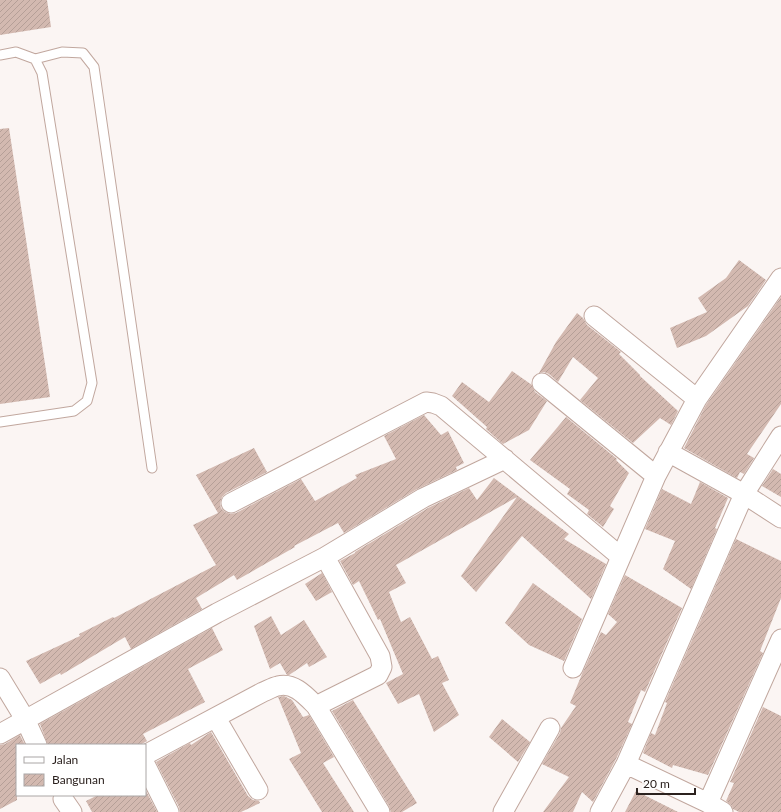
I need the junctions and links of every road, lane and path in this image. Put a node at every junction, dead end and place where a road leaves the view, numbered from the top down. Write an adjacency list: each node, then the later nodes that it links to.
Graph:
1 (0, 55): 2 (lane)
2 (35, 59): 7 (lane); 11 (lane)
3 (781, 278): 6 (street)
4 (594, 316): 6 (street)
5 (542, 383): 12 (street)
6 (697, 399): 9 (street)
7 (0, 422)
8 (781, 436): 13 (street)
9 (668, 452): 12 (street); 13 (street)
10 (504, 459): 14 (street); 16 (street); 17 (street)
11 (152, 468)
12 (656, 476): 17 (street)
13 (744, 494): 15 (street); 28 (street)
14 (231, 503)
15 (781, 518)
16 (324, 557): 21 (street); 23 (street)
17 (621, 557): 19 (street)
18 (781, 640): 31 (street)
19 (573, 668)
20 (0, 678): 23 (street)
21 (316, 706): 22 (street); 33 (street)
22 (216, 718): 27 (street); 30 (street)
23 (25, 719): 25 (street); 26 (street)
24 (550, 728): 34 (street)
25 (0, 734)
26 (37, 744)
27 (146, 755)
28 (626, 764): 31 (street); 35 (street)
29 (146, 766): 32 (street)
30 (258, 790)
31 (716, 807)
32 (169, 812)
33 (380, 812)
34 (503, 812)
35 (600, 812)

